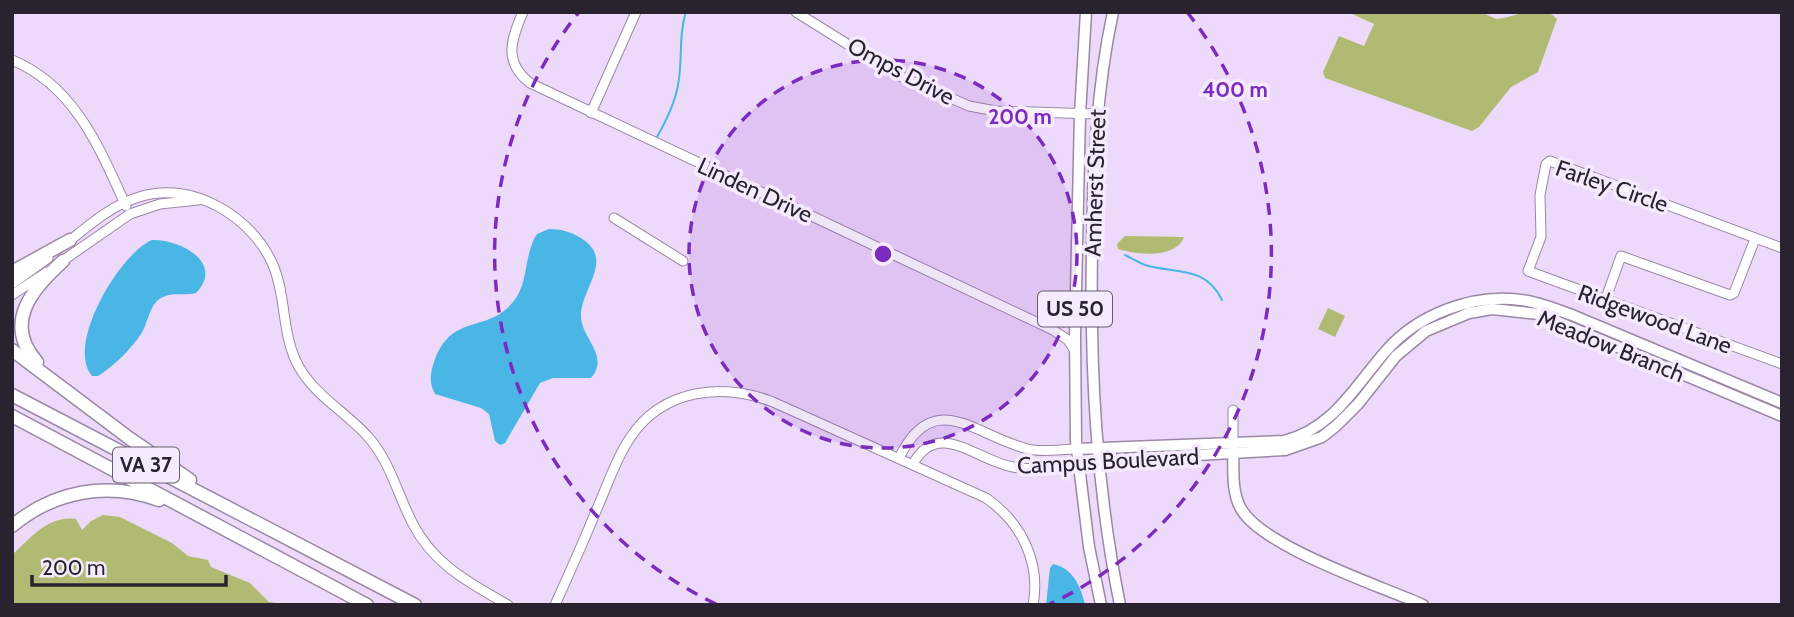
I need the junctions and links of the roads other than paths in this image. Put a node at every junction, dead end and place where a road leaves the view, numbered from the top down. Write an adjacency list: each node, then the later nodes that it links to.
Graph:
1 (523, 12): 7 (street, Linden Drive)
2 (636, 12): 7 (street)
3 (796, 12): 8 (street, Omps Drive)
4 (1086, 12): 8 (main road, Amherst Street / US 50)
5 (1113, 12): 9 (main road, Amherst Street / US 50)
6 (12, 60): 11 (street)
7 (591, 113): 25 (street, Linden Drive)
8 (1080, 114): 9 (street, Omps Drive); 24 (main road, Amherst Street / US 50)
9 (1097, 114): 27 (main road, Amherst Street / US 50)
10 (200, 200): 11 (street); 12 (street); 50 (street)
11 (125, 202): 12 (street); 15 (street)
12 (130, 214): 17 (street)
13 (614, 218): 18 (street)
14 (1755, 239): 16 (street, Farley Circle); 19 (street, Farley Circle); 23 (street)
15 (70, 240): 20 (highway); 21 (street)
16 (1782, 248)
17 (63, 261): 22 (street); 34 (highway)
18 (683, 261)
19 (1528, 271): 23 (street, Ridgewood Lane)
20 (12, 272)
21 (12, 284)
22 (12, 295)
23 (1605, 301): 30 (street, Ridgewood Lane)
24 (1075, 314): 26 (main road, Amherst Street / US 50); 27 (main road)
25 (1054, 330): 26 (street, Linden Drive); 29 (street, Linden Drive)
26 (1074, 335): 29 (main road, Amherst Street / US 50); 31 (main road)
27 (1091, 340): 31 (main road, Amherst Street / US 50)
28 (12, 350): 34 (highway)
29 (1074, 351): 40 (main road, Amherst Street / US 50)
30 (1782, 364)
31 (1092, 373): 38 (main road, Amherst Street / US 50)
32 (12, 395): 47 (highway, VA 37)
33 (1782, 403): 39 (main road, Meadow Branch)
34 (87, 406): 47 (highway)
35 (1233, 410): 39 (street)
36 (12, 416): 46 (highway, VA 37)
37 (1782, 416): 39 (main road, Meadow Branch)
38 (1096, 447): 39 (main road, Campus Boulevard); 40 (main road, Campus Boulevard); 42 (main road, Amherst Street / US 50)
39 (1233, 448): 42 (main road, Campus Boulevard); 55 (main road)
40 (1076, 449): 41 (street, Campus Boulevard); 44 (main road, Amherst Street / US 50)
41 (899, 458): 43 (street, Campus Boulevard); 51 (street, Campus Boulevard)
42 (1098, 463): 44 (main road, Campus Boulevard); 54 (main road, Amherst Street / US 50)
43 (913, 464): 44 (street, Campus Boulevard); 52 (street, Campus Boulevard)
44 (1078, 466): 53 (main road, Amherst Street / US 50)
45 (12, 526): 46 (highway)
46 (232, 533): 48 (highway, VA 37)
47 (280, 534): 49 (highway, VA 37)
48 (368, 605)
49 (415, 605)
50 (508, 605)
51 (555, 605)
52 (1033, 605)
53 (1101, 605)
54 (1120, 605)
55 (1423, 605)

